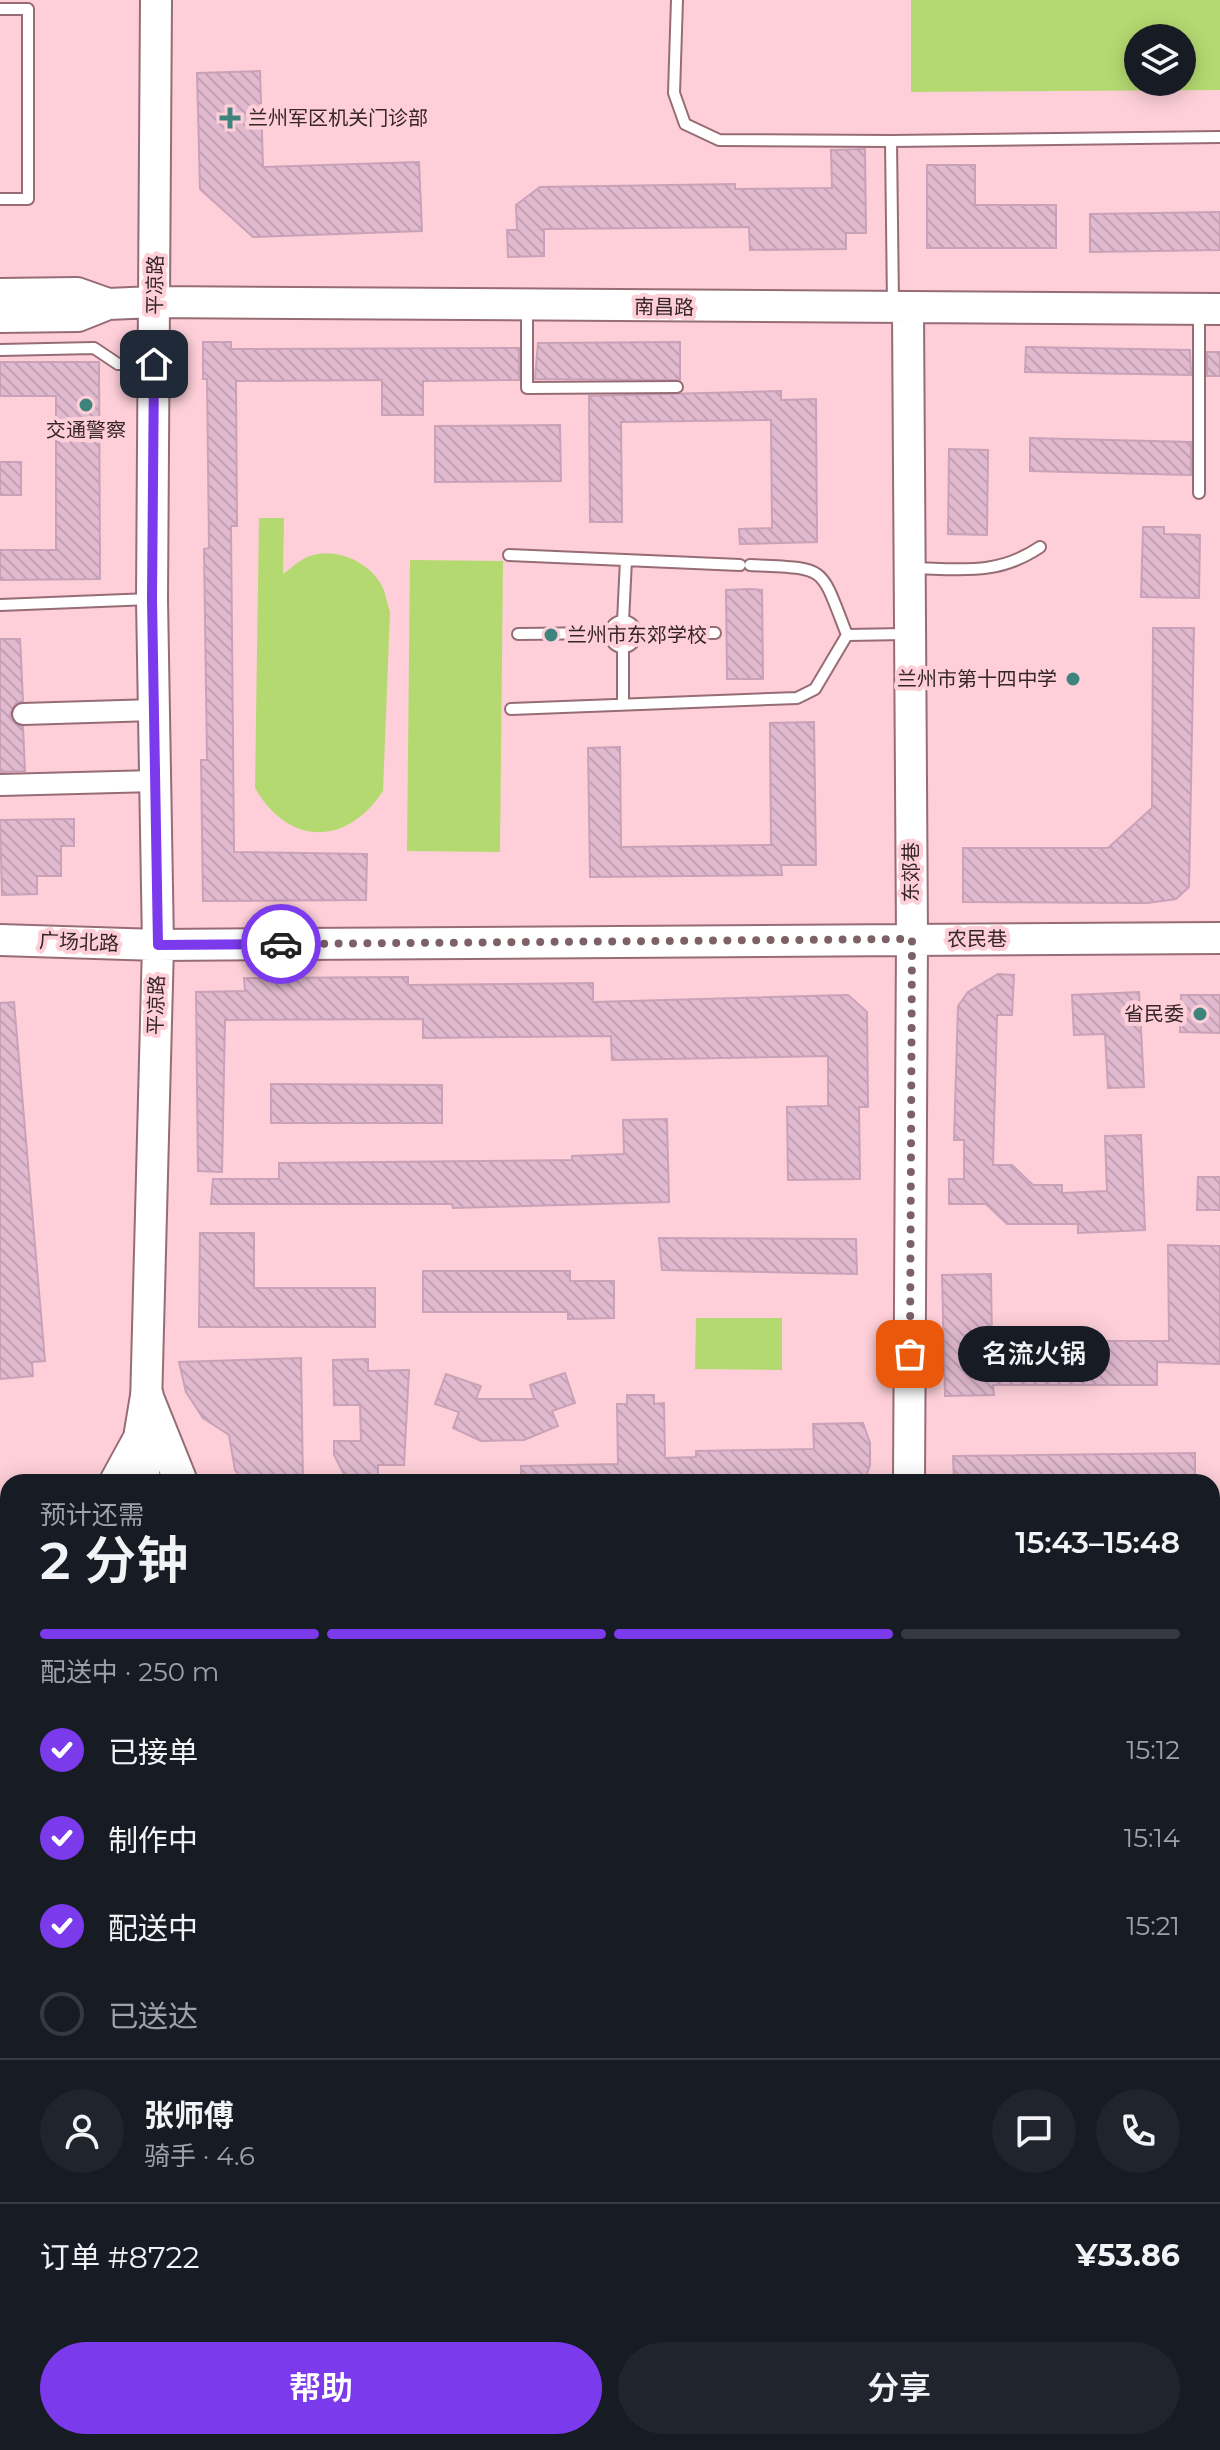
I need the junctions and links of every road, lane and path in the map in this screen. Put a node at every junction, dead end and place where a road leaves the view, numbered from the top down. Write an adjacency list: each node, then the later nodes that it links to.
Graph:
1 (156, 0): 8 (main road, 平凉路)
2 (677, 0): 5 (lane)
3 (0, 9): 6 (lane)
4 (1220, 137): 5 (lane)
5 (891, 141): 12 (lane)
6 (0, 199)
7 (0, 294): 9 (main road, 南昌路)
8 (154, 302): 9 (main road, 南昌路); 10 (main road, 南昌路); 15 (main road, 平凉路)
9 (108, 304): 13 (main road, 南昌路)
10 (527, 306): 12 (main road, 南昌路); 16 (lane)
11 (1209, 309): 12 (main road, 南昌路); 17 (lane)
12 (901, 310): 21 (main road, 东郊巷)
13 (0, 317)
14 (0, 350): 15 (lane)
15 (154, 364): 22 (main road, 平凉路)
16 (677, 387)
17 (1199, 493)
18 (1040, 547): 21 (lane)
19 (509, 555): 20 (lane)
20 (626, 560): 24 (lane); 30 (lane)
21 (910, 568): 29 (main road, 东郊巷)
22 (152, 599): 23 (lane); 34 (main road, 平凉路)
23 (0, 605)
24 (623, 621): 25 (lane); 28 (lane)
25 (610, 633): 27 (lane); 31 (lane)
26 (715, 633): 28 (lane)
27 (518, 634)
28 (636, 634): 31 (lane)
29 (910, 634): 30 (lane); 39 (main road, 东郊巷)
30 (847, 635): 32 (lane)
31 (623, 647): 32 (lane)
32 (623, 703): 33 (lane)
33 (511, 709)
34 (154, 710): 35 (street); 36 (main road, 平凉路)
35 (23, 714)
36 (155, 781): 37 (street); 41 (main road, 平凉路)
37 (0, 785)
38 (1220, 938): 39 (main road, 农民巷)
39 (912, 939): 41 (main road, 农民巷); 46 (main road, 东郊巷)
40 (0, 940): 41 (main road, 广场北路)
41 (158, 945): 42 (main road, 平凉路)
42 (147, 1396): 43 (main road); 44 (main road, 平凉路); 45 (main road)
43 (120, 1474)
44 (144, 1474)
45 (177, 1474)
46 (909, 1474)

